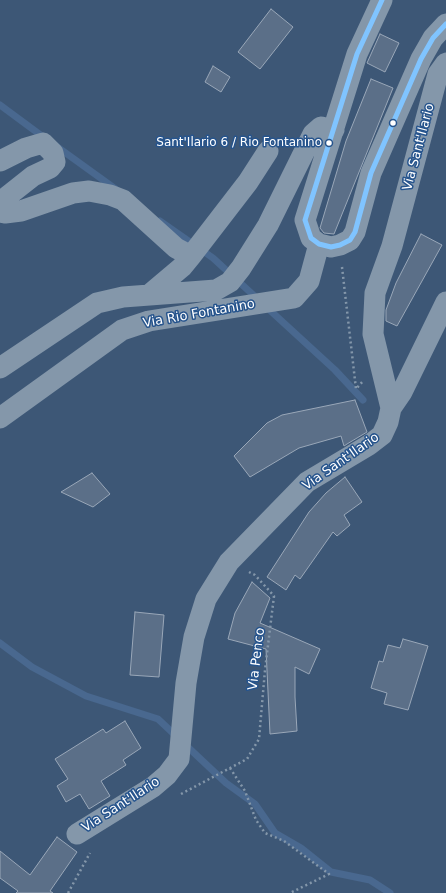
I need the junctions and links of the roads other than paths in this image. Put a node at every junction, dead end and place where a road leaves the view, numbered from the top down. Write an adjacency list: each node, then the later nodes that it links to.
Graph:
1 (382, 0): 4 (street)
2 (446, 24): 9 (street, Via Sant'Ilario)
3 (446, 63): 14 (street, Via Sant'Ilario)
4 (334, 130): 9 (street); 11 (street)
5 (268, 151): 10 (street)
6 (0, 161): 7 (street)
7 (0, 202)
8 (0, 212): 10 (street)
9 (319, 244): 15 (street, Via Rio Fontanino)
10 (192, 256): 11 (street)
11 (150, 294): 13 (street)
12 (446, 302): 14 (street)
13 (0, 368)
14 (391, 408): 16 (street, Via Sant'Ilario)
15 (0, 418)
16 (76, 834)

